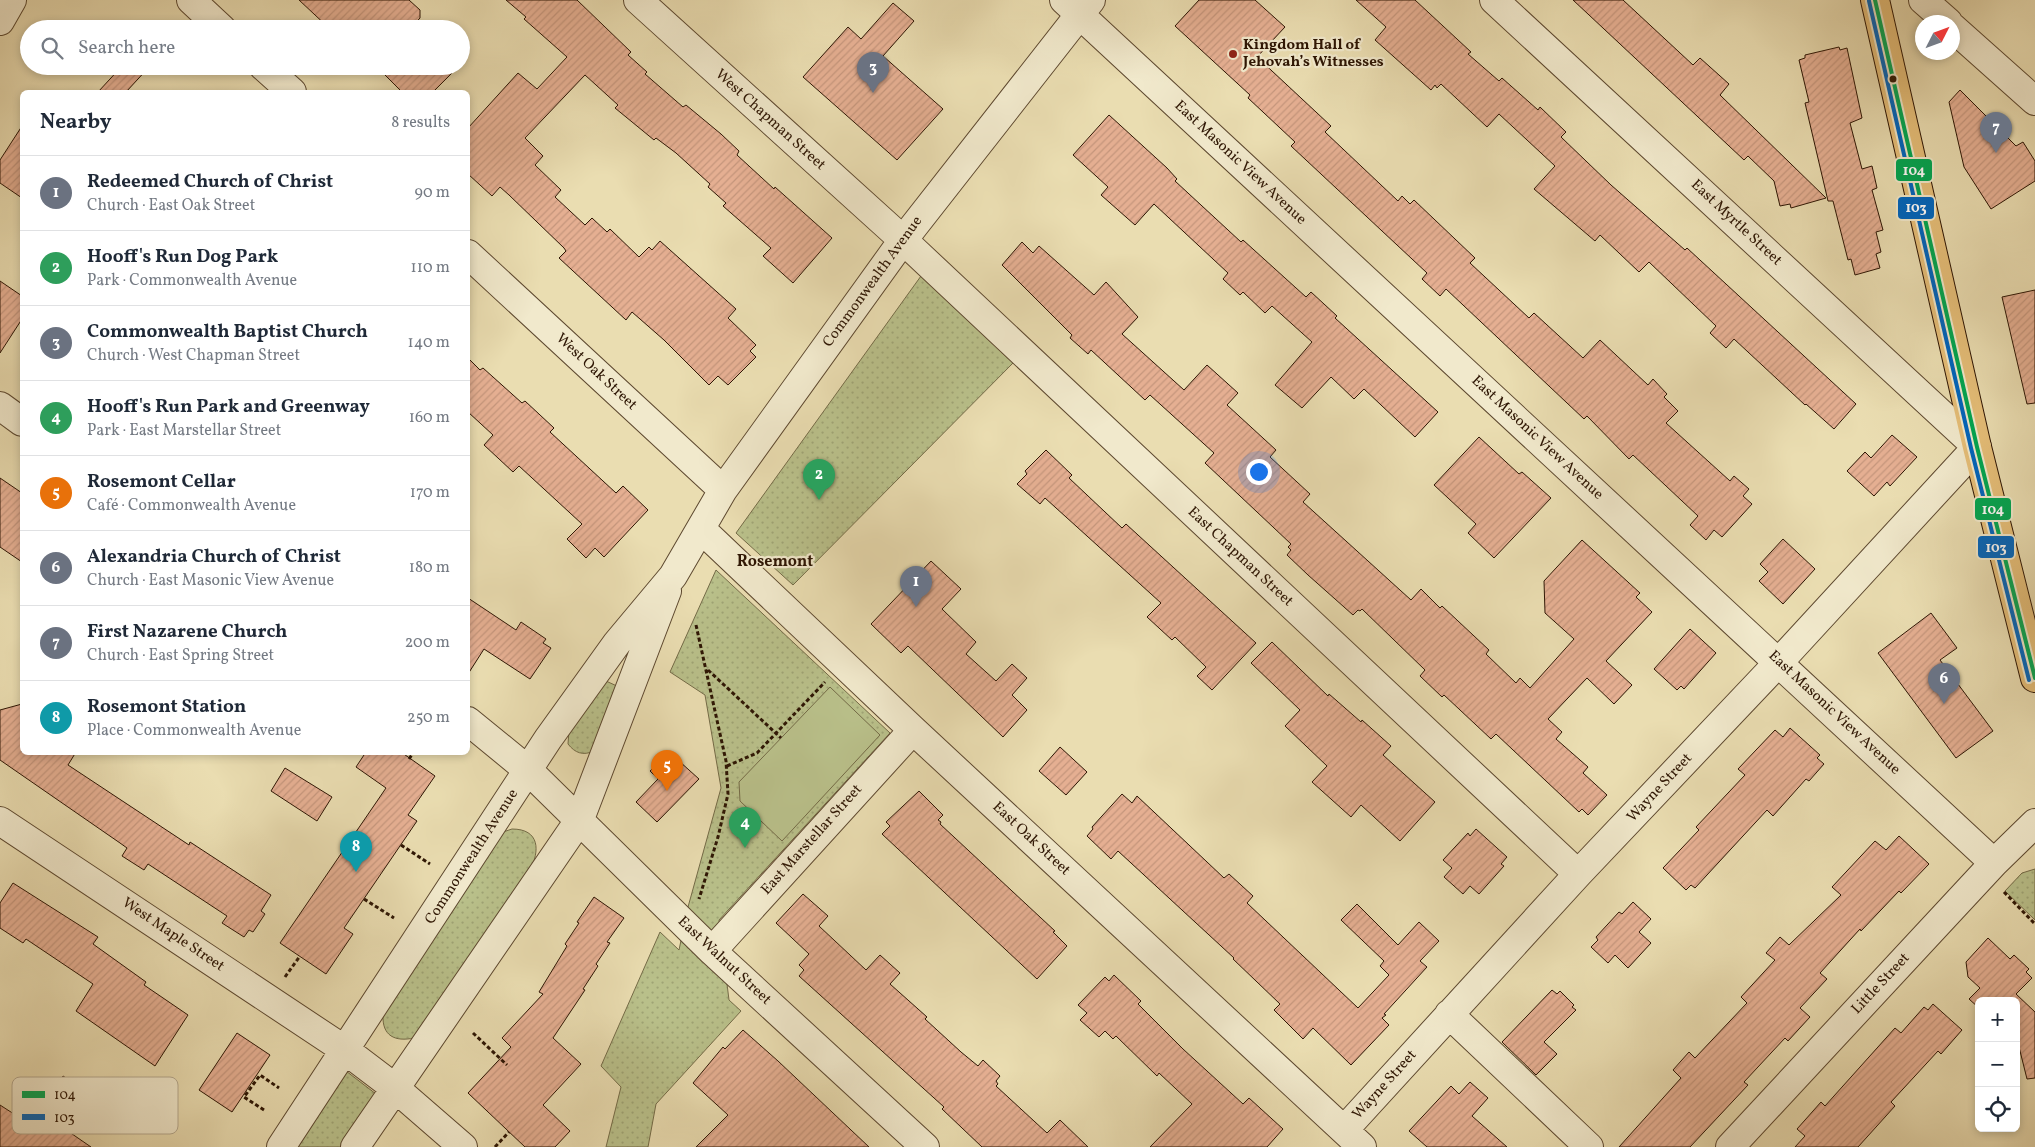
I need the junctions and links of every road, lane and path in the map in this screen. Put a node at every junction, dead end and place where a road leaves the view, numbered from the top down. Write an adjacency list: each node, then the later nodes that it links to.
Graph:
1 (12, 0): 10 (street)
2 (191, 0): 9 (street)
3 (638, 0): 15 (street, West Chapman Street)
4 (1494, 0): 19 (street, East Myrtle Street)
5 (1876, 0): 19 (main road)
6 (1923, 0): 8 (street)
7 (1078, 5): 15 (street, Commonwealth Avenue); 24 (street, East Masonic View Avenue)
8 (1940, 15)
9 (212, 20)
10 (0, 21)
11 (1960, 33): 14 (street)
12 (273, 75): 13 (street)
13 (290, 90)
14 (2035, 101)
15 (902, 240): 20 (street, Commonwealth Avenue); 42 (street, East Chapman Street)
16 (470, 256): 20 (street, West Oak Street)
17 (0, 406): 18 (street)
18 (20, 421)
19 (1977, 447): 24 (street, Wayne Street); 27 (main road)
20 (723, 490): 21 (street, Commonwealth Avenue)
21 (701, 529): 22 (street, Commonwealth Avenue); 29 (street, East Oak Street)
22 (673, 576): 35 (street, Commonwealth Avenue); 36 (street, Commonwealth Avenue)
23 (696, 625): 25 (path)
24 (1779, 662): 40 (street, East Masonic View Avenue); 42 (street, Wayne Street)
25 (708, 670): 30 (path); 34 (path)
26 (829, 678): 30 (path)
27 (2035, 678)
28 (470, 723): 35 (street, East Walnut Street)
29 (913, 730): 48 (street, East Marstellar Street); 59 (street, East Oak Street)
30 (776, 734): 31 (path); 34 (path)
31 (781, 738)
32 (412, 755): 33 (path)
33 (409, 759)
34 (726, 766): 45 (path)
35 (528, 770): 36 (street, East Walnut Street); 53 (street, Commonwealth Avenue)
36 (580, 819): 48 (street, East Walnut Street); 56 (street, Commonwealth Avenue)
37 (0, 821): 53 (street, West Maple Street)
38 (2035, 823): 40 (street, Little Street)
39 (401, 845): 41 (path)
40 (1994, 863): 66 (street, Little Street)
41 (430, 864)
42 (1578, 874): 51 (street, Wayne Street)
43 (2001, 890): 47 (path)
44 (364, 899): 46 (path)
45 (698, 902)
46 (394, 918)
47 (2035, 924)
48 (712, 951): 64 (street, East Walnut Street)
49 (300, 956): 50 (path)
50 (283, 980)
51 (1449, 1014): 59 (street, Wayne Street); 65 (street)
52 (473, 1033): 54 (path)
53 (345, 1050): 56 (street, West Maple Street); 60 (street, Commonwealth Avenue)
54 (507, 1065)
55 (279, 1088): 57 (path)
56 (396, 1088): 61 (street, Commonwealth Avenue); 62 (street, West Maple Street)
57 (264, 1110)
58 (509, 1132): 63 (path)
59 (1353, 1138)
60 (281, 1147)
61 (355, 1147)
62 (463, 1147)
63 (495, 1147)
64 (925, 1147)
65 (1589, 1147)
66 (1730, 1147)

